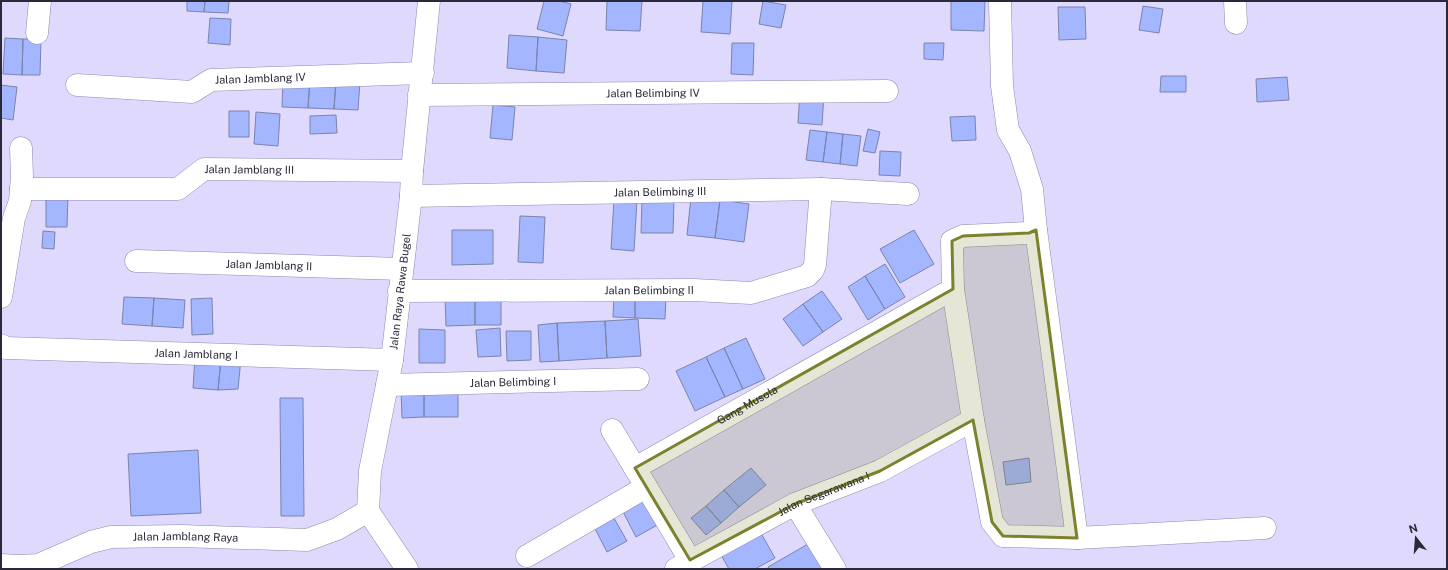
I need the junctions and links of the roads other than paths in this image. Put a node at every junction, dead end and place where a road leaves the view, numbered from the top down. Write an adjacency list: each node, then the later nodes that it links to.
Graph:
1 (40, 1): 6 (street)
2 (429, 1): 7 (street, Jalan Raya Rawa Bugel)
3 (1000, 1): 18 (street)
4 (1235, 1): 5 (street)
5 (1236, 24)
6 (37, 34)
7 (423, 73): 8 (street, Jalan Jamblang IV); 10 (street, Jalan Raya Rawa Bugel)
8 (77, 85)
9 (887, 91): 10 (street, Jalan Belimbing IV)
10 (420, 95): 12 (street, Jalan Raya Rawa Bugel)
11 (21, 148): 13 (street)
12 (412, 171): 13 (street, Jalan Jamblang III); 16 (street, Jalan Raya Rawa Bugel)
13 (21, 189): 17 (street)
14 (821, 189): 15 (street, Jalan Belimbing III); 16 (street, Jalan Belimbing III); 22 (street, Jalan Belimbing II)
15 (908, 194)
16 (411, 196): 20 (street, Jalan Raya Rawa Bugel)
17 (8, 217): 23 (street)
18 (1036, 230): 21 (street); 35 (street)
19 (136, 261): 20 (street, Jalan Jamblang II)
20 (402, 269): 22 (street, Jalan Raya Rawa Bugel)
21 (953, 289): 28 (street); 30 (street, Gang Musola)
22 (398, 291): 25 (street, Jalan Raya Rawa Bugel)
23 (1, 298)
24 (1, 345): 25 (street, Jalan Jamblang I)
25 (392, 360): 27 (street, Jalan Raya Rawa Bugel)
26 (638, 379): 27 (street, Jalan Belimbing I)
27 (387, 385): 33 (street, Jalan Raya Rawa Bugel)
28 (973, 420): 32 (street, Jalan Segarawana I); 35 (street)
29 (612, 430): 30 (street)
30 (635, 468): 31 (street)
31 (646, 487): 36 (street); 38 (street)
32 (795, 504): 38 (street, Jalan Segarawana I); 40 (street)
33 (368, 511): 37 (street, Jalan Jamblang Raya); 39 (street)
34 (1264, 528): 35 (street)
35 (1077, 538)
36 (527, 556)
37 (1, 565)
38 (683, 565)
39 (407, 569)
40 (835, 569)

